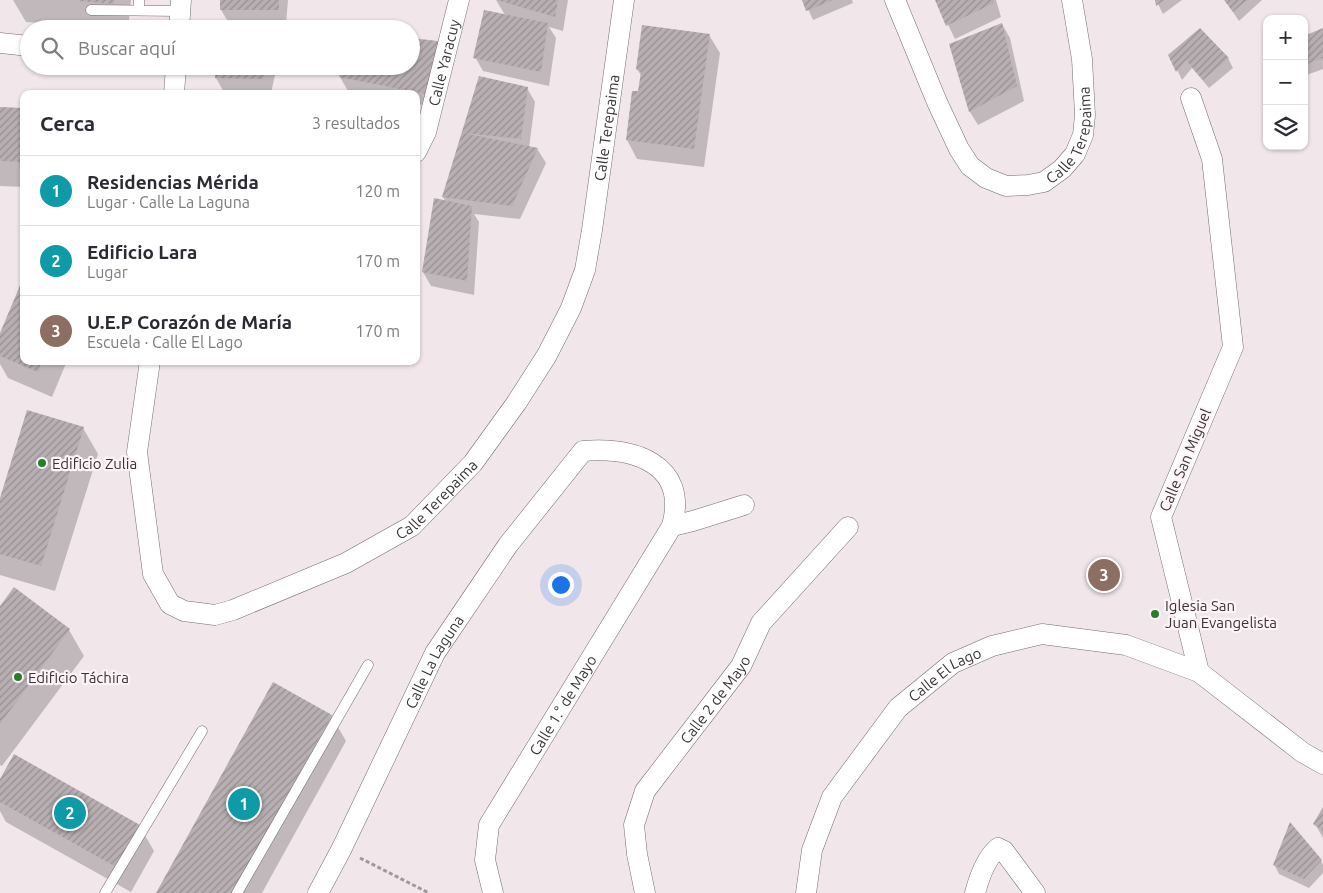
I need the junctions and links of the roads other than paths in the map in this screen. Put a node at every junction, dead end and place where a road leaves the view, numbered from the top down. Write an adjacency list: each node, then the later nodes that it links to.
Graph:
1 (459, 0): 13 (street, Calle Yaracuy)
2 (624, 0): 14 (street, Calle Terepaima)
3 (895, 0): 4 (street, Calle Terepaima)
4 (1072, 0)
5 (139, 5): 6 (lane); 7 (lane)
6 (92, 10)
7 (180, 13)
8 (0, 43): 9 (street)
9 (20, 45)
10 (175, 75): 11 (street)
11 (174, 90)
12 (1191, 98): 19 (street, Calle San Miguel)
13 (420, 144)
14 (149, 365)
15 (744, 505): 16 (street)
16 (672, 526): 24 (street, Calle La Laguna); 25 (street, Calle 1.° de Mayo)
17 (848, 527): 26 (street, Calle 2 de Mayo)
18 (368, 665): 23 (lane)
19 (1198, 672): 21 (street); 27 (street, Calle El Lago)
20 (202, 731): 22 (lane)
21 (1323, 764)
22 (104, 893)
23 (237, 893)
24 (318, 893)
25 (494, 893)
26 (645, 893)
27 (806, 893)
28 (975, 893): 29 (street)
29 (1035, 893)

